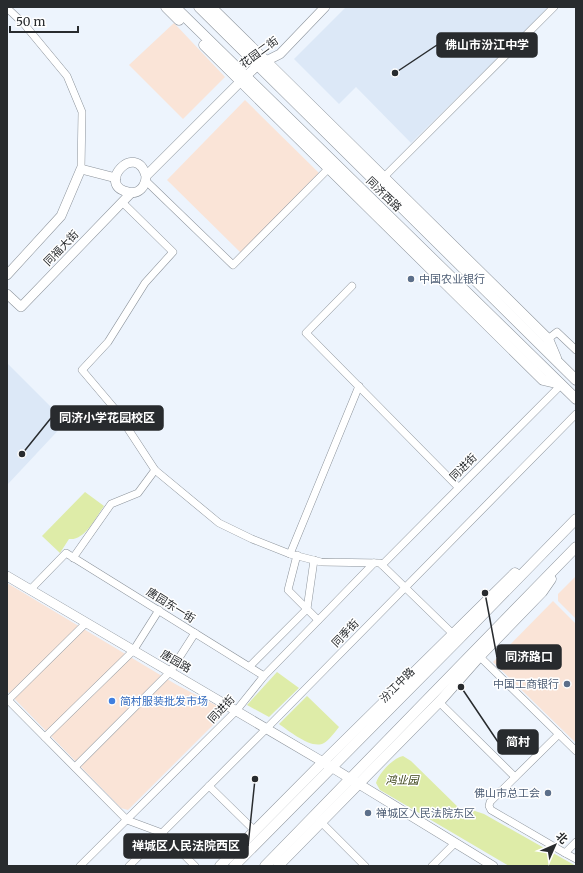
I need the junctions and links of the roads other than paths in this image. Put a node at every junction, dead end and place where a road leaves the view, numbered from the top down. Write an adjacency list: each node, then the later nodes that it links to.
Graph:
1 (166, 7): 9 (main road)
2 (175, 7): 9 (main road, 同济西路)
3 (199, 7): 8 (main road, 同济西路)
4 (211, 7): 8 (main road)
5 (554, 7): 14 (street)
6 (7, 8): 11 (street)
7 (322, 8): 8 (street, 花园二街)
8 (262, 63): 9 (street, 花园二街); 14 (main road); 17 (main road, 同济西路)
9 (243, 78): 10 (main road); 13 (street, 同福大街); 27 (main road, 同济西路)
10 (329, 168): 13 (street); 27 (main road)
11 (81, 170): 12 (street); 20 (street, 同福大街)
12 (116, 178): 13 (street); 15 (street)
13 (146, 178): 15 (street, 同福大街)
14 (384, 178): 18 (main road)
15 (131, 193): 16 (street, 同福大街)
16 (122, 202): 22 (street, 同福大街); 31 (street)
17 (418, 223): 18 (main road); 19 (main road, 同济西路)
18 (443, 235): 19 (main road); 23 (main road)
19 (453, 257): 25 (main road, 同济西路)
20 (7, 275)
21 (352, 286): 28 (street)
22 (7, 294)
23 (548, 339): 24 (street); 25 (main road)
24 (576, 350)
25 (558, 362): 26 (main road, 同济西路)
26 (576, 380)
27 (561, 385): 29 (main road, 同济西路); 32 (street, 同进街)
28 (358, 386): 32 (street); 36 (street)
29 (576, 399)
30 (576, 414): 42 (street, 同季街)
31 (155, 470): 36 (street); 37 (street)
32 (458, 487): 40 (street, 同进街)
33 (576, 519): 34 (main road, 汾江中路)
34 (552, 543): 49 (main road); 64 (main road, 汾江中路)
35 (576, 547): 51 (main road)
36 (294, 554): 38 (street); 44 (street)
37 (73, 558): 43 (street, 唐园东一街); 45 (street, 唐园东一街)
38 (314, 560): 39 (street); 44 (street)
39 (374, 563): 40 (street); 46 (street, 同进街)
40 (382, 565): 42 (street)
41 (7, 576): 43 (street, 唐园路)
42 (405, 588): 49 (street); 58 (street, 同季街)
43 (30, 590): 47 (street, 唐园路)
44 (307, 609): 46 (street); 52 (street)
45 (158, 610): 48 (street, 唐园东一街); 50 (street)
46 (318, 620): 54 (street, 同进街)
47 (86, 623): 50 (street, 唐园路); 55 (street)
48 (195, 633): 52 (street, 唐园东一街); 53 (street)
49 (453, 634): 62 (main road)
50 (133, 651): 53 (street, 唐园路); 60 (street)
51 (476, 654): 56 (main road); 59 (street); 66 (main road)
52 (250, 666): 54 (street, 唐园东一街)
53 (170, 672): 57 (street, 唐园路); 63 (street)
54 (264, 676): 57 (street, 同进街)
55 (8, 699): 60 (street)
56 (439, 702): 65 (street); 67 (main road)
57 (236, 711): 58 (street, 唐园路); 69 (street, 同进街)
58 (266, 729): 62 (street, 唐园路); 68 (street, 同季街)
59 (559, 734): 61 (street); 65 (street)
60 (45, 737): 63 (street)
61 (576, 751)
62 (323, 762): 64 (street, 唐园路); 71 (main road)
63 (75, 767): 69 (street)
64 (332, 768): 66 (street, 唐园路); 81 (main road, 汾江中路)
65 (515, 777): 75 (street)
66 (349, 779): 67 (street, 唐园路); 82 (main road)
67 (358, 785): 70 (main road); 74 (street, 唐园路)
68 (209, 786): 71 (street); 72 (street, 同季街)
69 (127, 820): 72 (street); 77 (street, 同进街)
70 (321, 822): 83 (main road); 84 (street)
71 (255, 831): 80 (main road)
72 (162, 833): 78 (street, 同季街); 79 (street)
73 (576, 842): 75 (street)
74 (455, 843): 85 (street); 86 (street, 唐园路)
75 (565, 853): 76 (street)
76 (576, 859)
77 (80, 866)
78 (129, 866)
79 (195, 866)
80 (220, 866)
81 (234, 866)
82 (265, 866)
83 (278, 866)
84 (365, 866)
85 (432, 866)
86 (493, 866)

